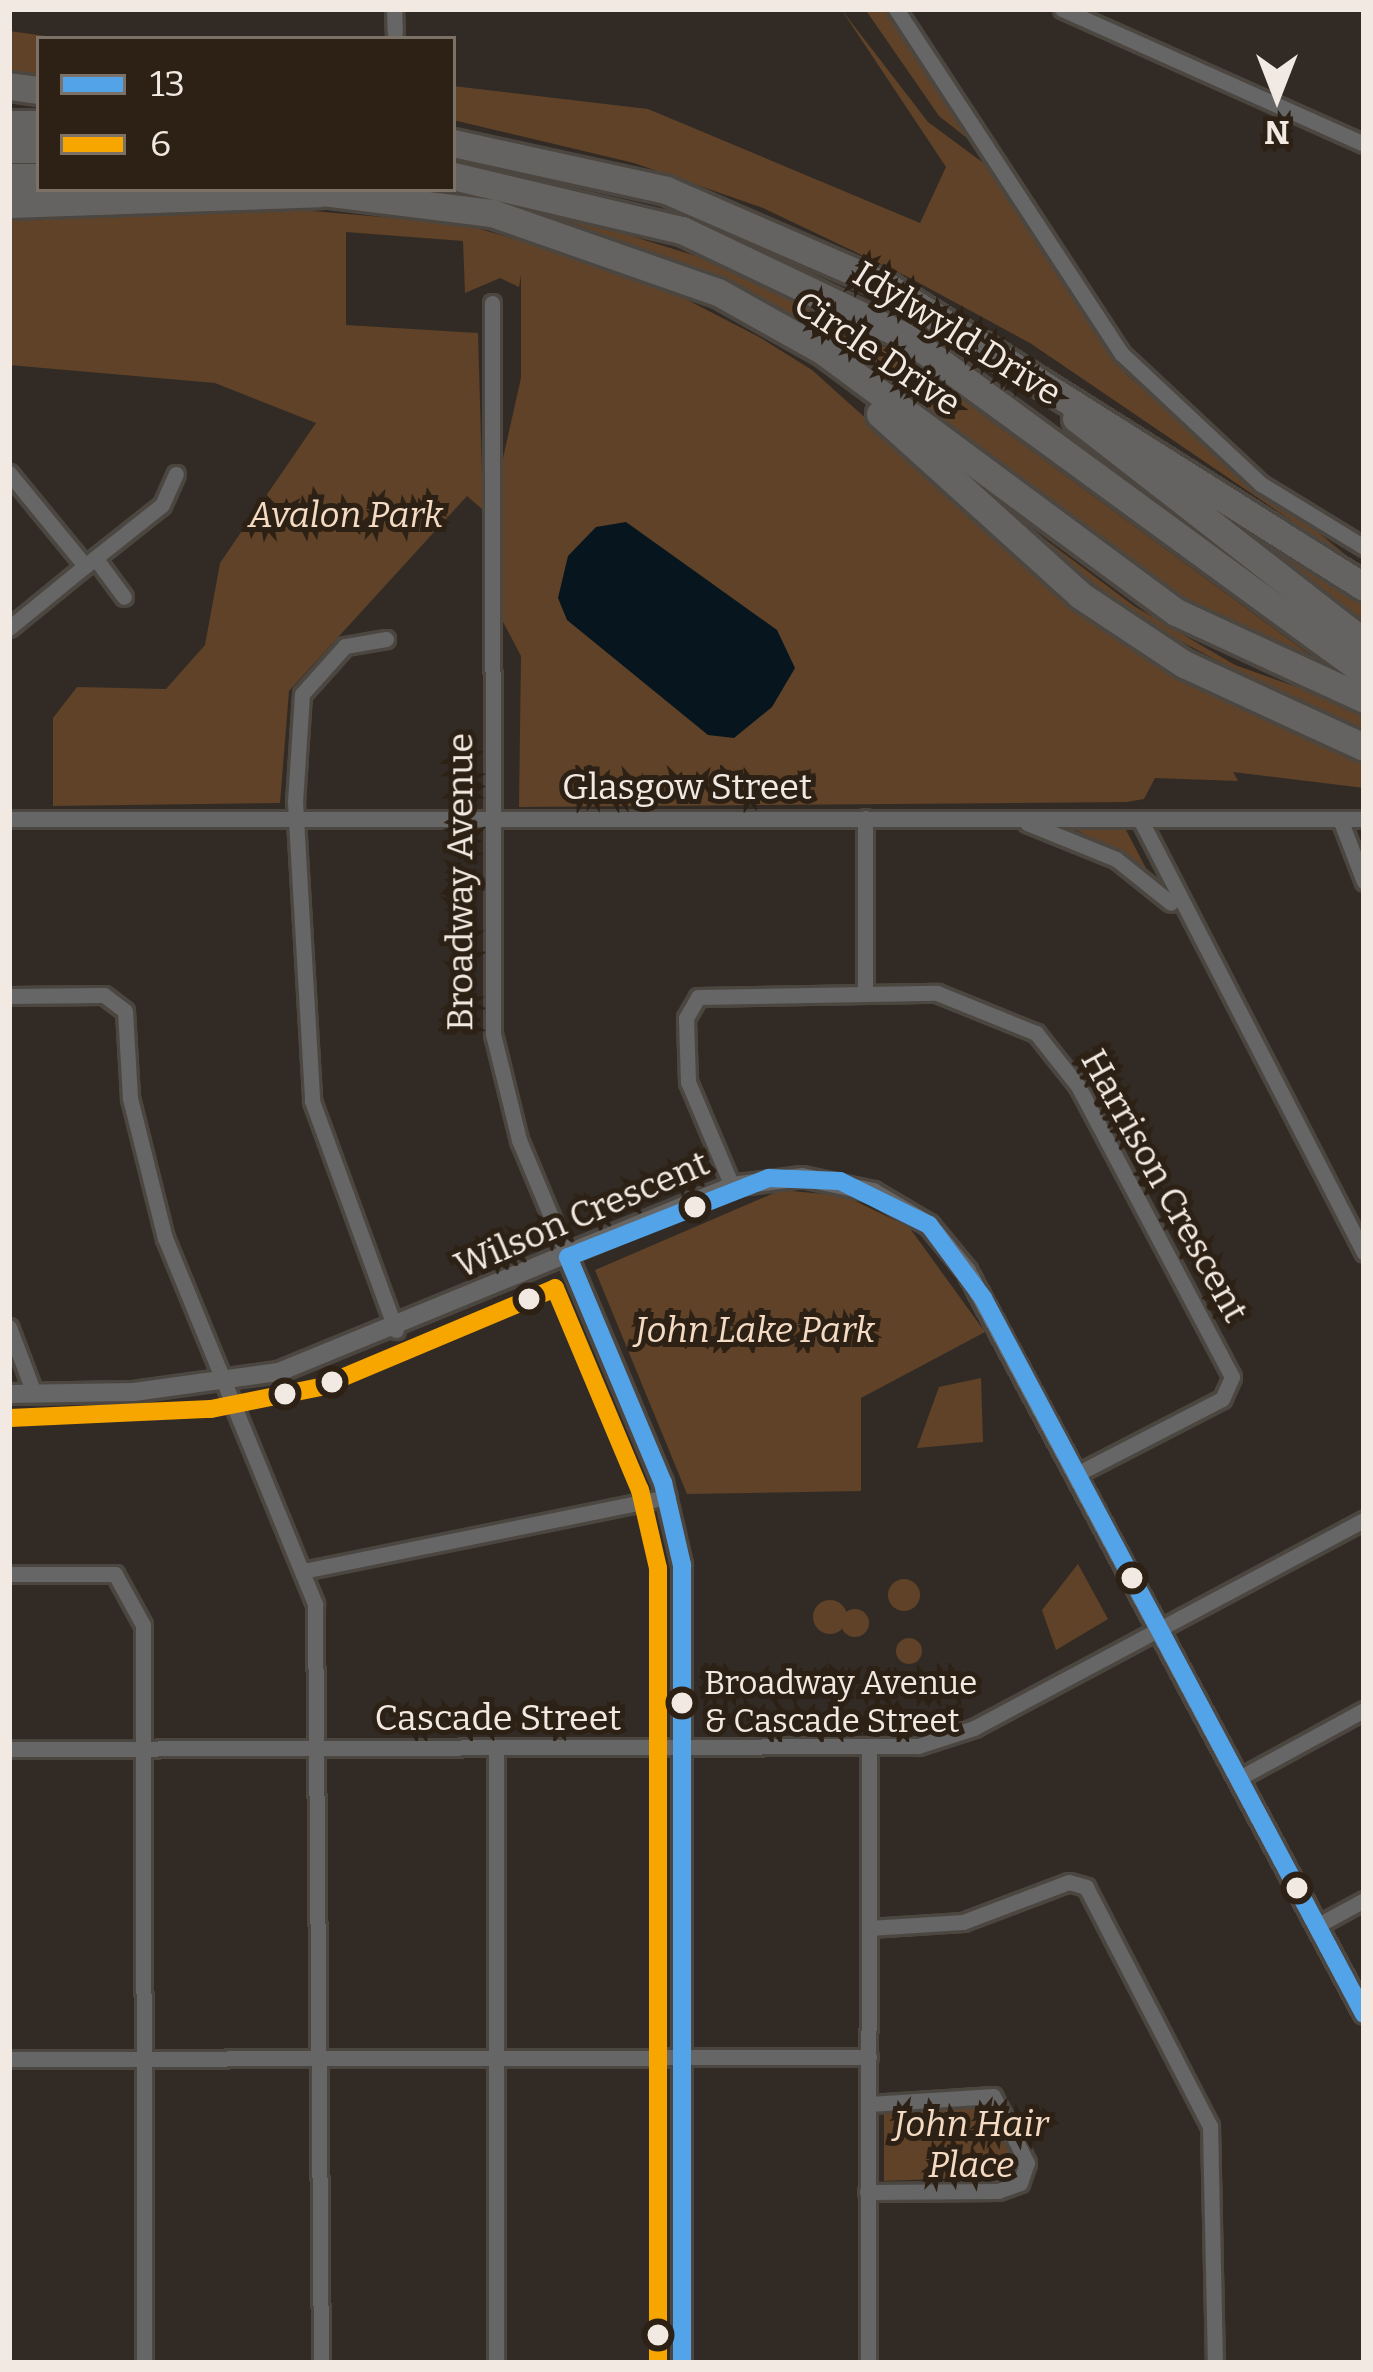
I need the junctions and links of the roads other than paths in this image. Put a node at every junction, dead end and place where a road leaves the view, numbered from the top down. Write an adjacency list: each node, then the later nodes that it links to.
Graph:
1 (394, 9): 4 (street)
2 (896, 9): 15 (street)
3 (1061, 9): 6 (street)
4 (394, 32)
5 (456, 144): 12 (highway, Circle Drive)
6 (1364, 144)
7 (456, 177): 22 (highway, Idylwyld Drive)
8 (341, 192): 9 (highway); 11 (highway, Circle Drive)
9 (9, 204)
10 (492, 302): 26 (street, Broadway Avenue)
11 (766, 321): 23 (highway, Circle Drive); 24 (highway)
12 (979, 341): 17 (highway, Circle Drive); 21 (highway, Idylwyld Drive)
13 (9, 472): 16 (street)
14 (176, 474): 16 (street)
15 (1364, 547)
16 (90, 562): 18 (street); 19 (street)
17 (1364, 587)
18 (124, 597)
19 (9, 628)
20 (386, 639): 25 (street)
21 (1364, 642)
22 (1364, 672)
23 (1354, 696)
24 (1364, 747)
25 (296, 818): 26 (street, Glasgow Street); 28 (street, Glasgow Street); 41 (street)
26 (494, 818): 27 (street, Glasgow Street); 39 (street, Broadway Avenue)
27 (865, 818): 29 (street, Glasgow Street); 35 (street)
28 (9, 819)
29 (1013, 819): 30 (street, Glasgow Street); 34 (street)
30 (1140, 819): 31 (street, Glasgow Street); 34 (street)
31 (1340, 819): 32 (street, Glasgow Street); 33 (street)
32 (1364, 819)
33 (1364, 882)
34 (1181, 915): 38 (street)
35 (866, 991): 37 (street, Harrison Crescent); 45 (street, Harrison Crescent)
36 (9, 995): 42 (street)
37 (732, 1186): 39 (street, Wilson Crescent); 45 (street, Wilson Crescent)
38 (1364, 1253)
39 (568, 1257): 41 (street, Wilson Crescent); 46 (street, Broadway Avenue)
40 (9, 1327): 43 (street)
41 (396, 1330): 42 (street, Wilson Crescent)
42 (225, 1382): 43 (street, Wilson Crescent); 48 (street)
43 (34, 1393): 44 (street, Wilson Crescent)
44 (9, 1394)
45 (1077, 1474): 50 (street, Wilson Crescent)
46 (668, 1497): 48 (street); 57 (street, Broadway Avenue)
47 (1364, 1520): 50 (street, Cascade Street)
48 (308, 1570): 54 (street)
49 (9, 1574): 52 (street)
50 (1160, 1628): 55 (street, Cascade Street); 58 (street, Wilson Crescent)
51 (1364, 1710): 58 (street)
52 (143, 1748): 53 (street, Cascade Street); 54 (street, Cascade Street); 68 (street)
53 (9, 1749)
54 (321, 1749): 56 (street, Cascade Street); 65 (street)
55 (868, 1749): 57 (street, Cascade Street); 61 (street)
56 (496, 1750): 57 (street, Cascade Street); 66 (street)
57 (682, 1750): 63 (street, Broadway Avenue)
58 (1240, 1777): 60 (street, Wilson Crescent)
59 (1364, 1900): 60 (street)
60 (1320, 1924): 62 (street, Wilson Crescent)
61 (869, 1928): 64 (street); 76 (street)
62 (1364, 2014)
63 (681, 2056): 64 (street); 66 (street); 74 (street, Broadway Avenue)
64 (869, 2057): 69 (street)
65 (321, 2058): 66 (street); 68 (street); 72 (street)
66 (496, 2058): 73 (street)
67 (9, 2059): 68 (street)
68 (143, 2059): 71 (street)
69 (868, 2104): 70 (street); 70 (street)
70 (867, 2192): 75 (street)
71 (144, 2363)
72 (321, 2363)
73 (496, 2363)
74 (682, 2363)
75 (868, 2363)
76 (1215, 2363)

